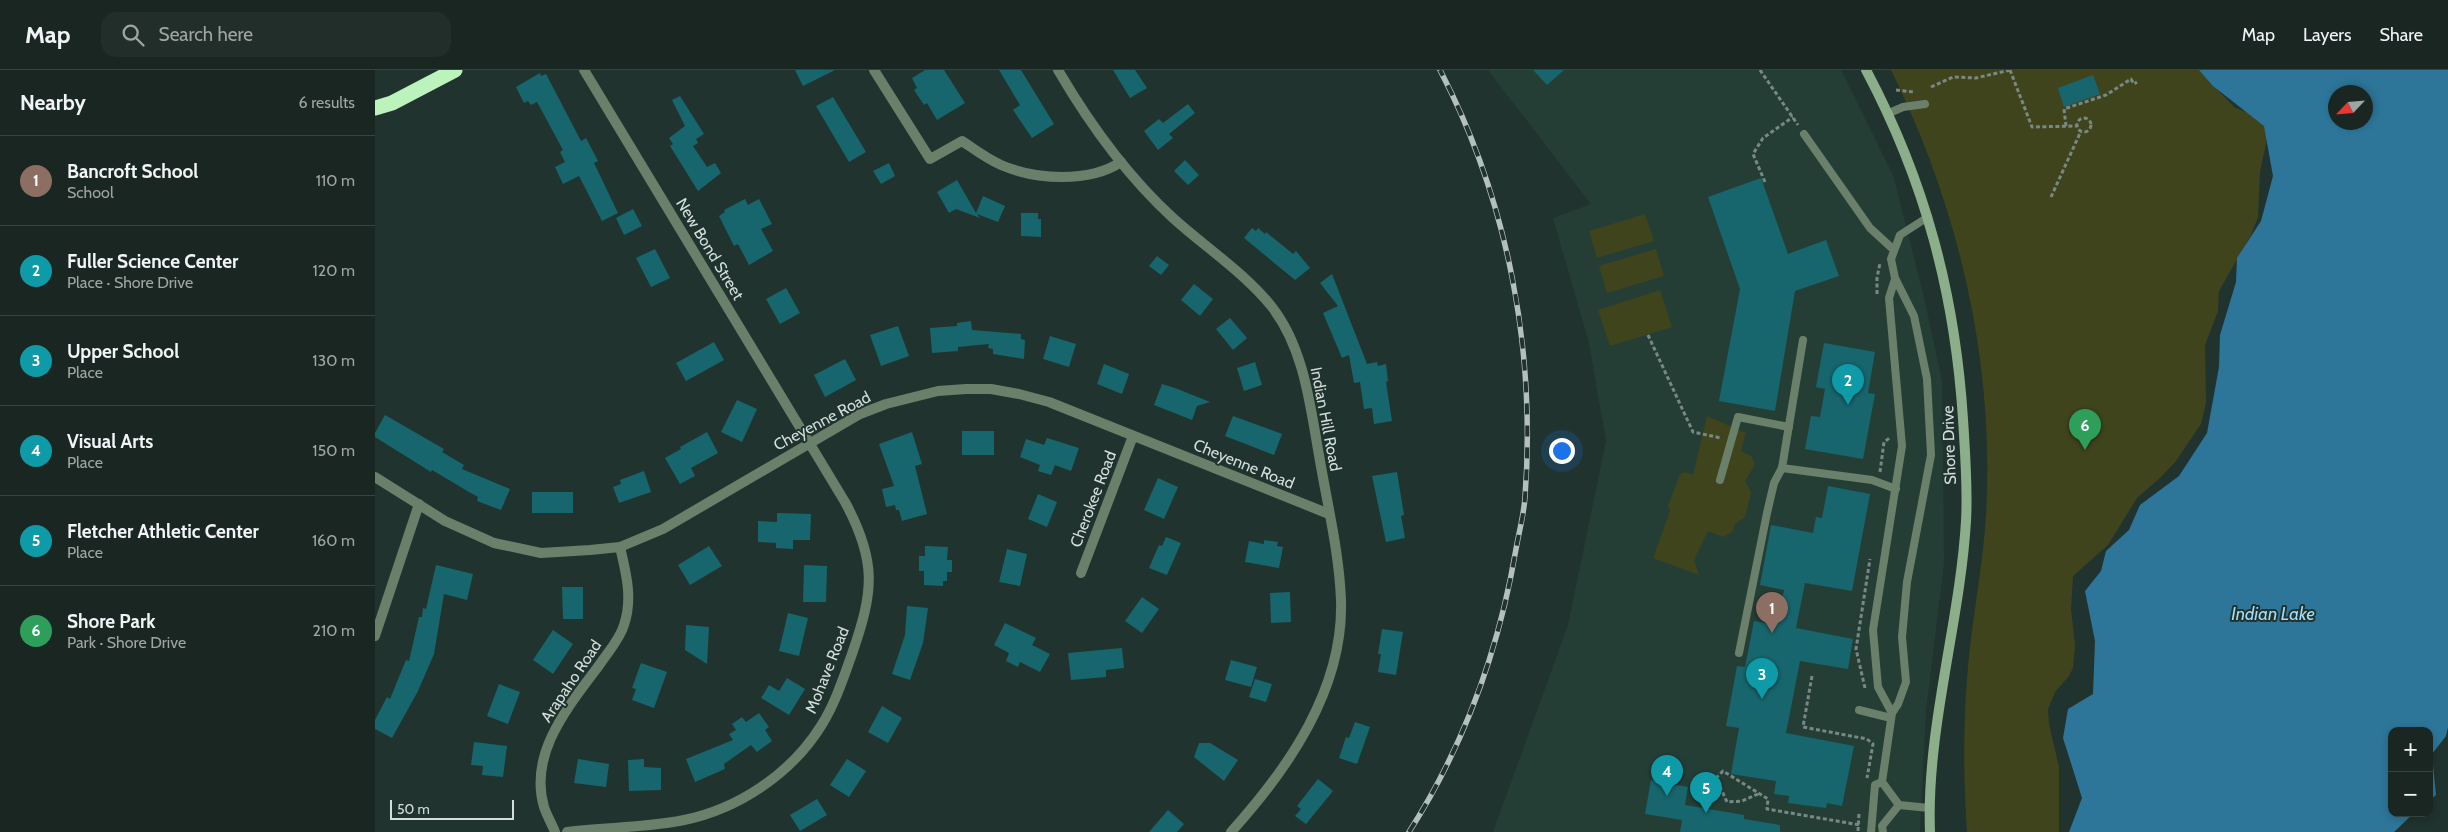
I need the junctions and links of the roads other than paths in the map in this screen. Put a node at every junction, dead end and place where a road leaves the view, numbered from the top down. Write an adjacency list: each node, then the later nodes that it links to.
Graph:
1 (455, 70): 7 (highway)
2 (584, 70): 17 (street, New Bond Street)
3 (874, 70): 10 (street)
4 (1058, 70): 10 (street, Indian Hill Road)
5 (1866, 70): 8 (main road, Shore Drive)
6 (1925, 104): 8 (lane)
7 (375, 108)
8 (1887, 114): 11 (main road, Shore Drive)
9 (1804, 134): 12 (lane)
10 (1121, 162): 23 (street, Indian Hill Road)
11 (1928, 217): 12 (lane); 32 (main road, Shore Drive)
12 (1895, 250): 13 (lane)
13 (1895, 279): 21 (lane); 29 (lane)
14 (1803, 340): 15 (lane)
15 (1789, 427): 18 (lane); 20 (lane)
16 (1133, 436): 17 (street, Cheyenne Road); 23 (street, Cheyenne Road); 25 (street, Cherokee Road)
17 (810, 443): 24 (street, Cheyenne Road); 35 (street, Mohave Road)
18 (1782, 468): 21 (lane); 27 (lane)
19 (375, 477): 22 (street, Cheyenne Road)
20 (1720, 480)
21 (1896, 489): 29 (lane)
22 (419, 504): 24 (street, Cheyenne Road); 26 (street)
23 (1329, 514): 36 (street, Indian Hill Road)
24 (620, 546): 34 (street, Arapaho Road)
25 (1081, 573)
26 (375, 636)
27 (1739, 653)
28 (1859, 710): 29 (lane)
29 (1891, 715): 30 (lane)
30 (1882, 782): 31 (lane); 33 (lane)
31 (1899, 805): 32 (lane); 37 (lane)
32 (1929, 808): 38 (main road, Shore Drive)
33 (1871, 829)
34 (555, 832)
35 (567, 832)
36 (1231, 832)
37 (1883, 832)
38 (1930, 832)

